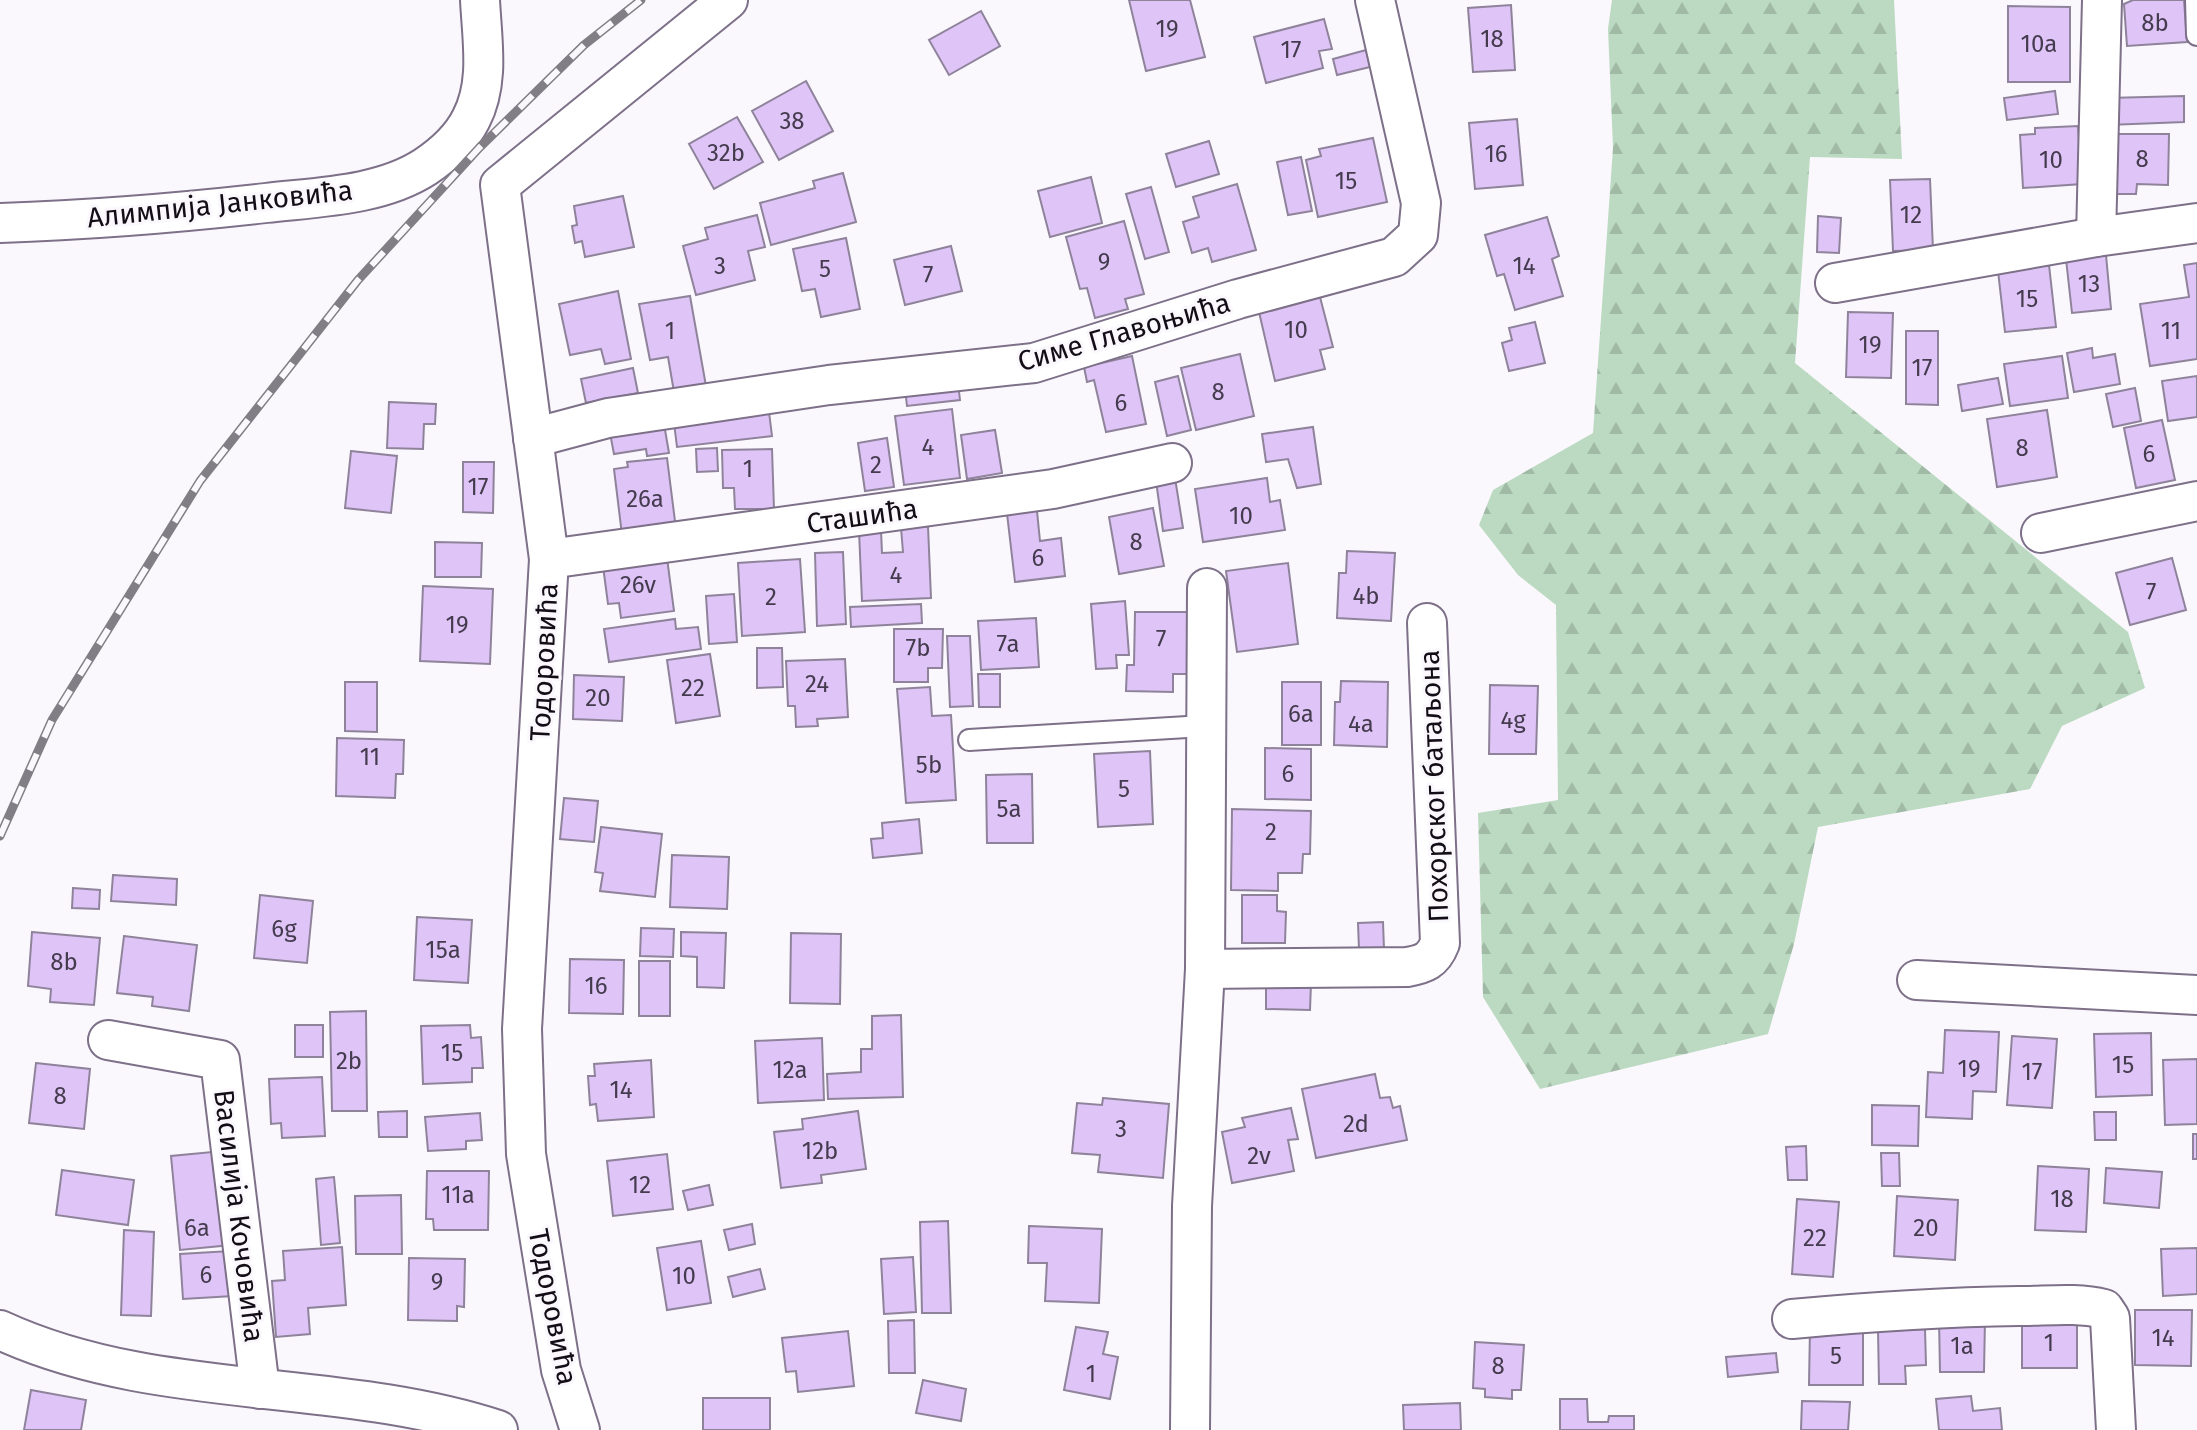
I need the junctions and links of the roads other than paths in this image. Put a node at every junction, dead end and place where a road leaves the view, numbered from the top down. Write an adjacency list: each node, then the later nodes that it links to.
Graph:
1 (480, 0): 7 (street, Алимпија Јанковића)
2 (728, 0): 11 (street, Тодоровића)
3 (1375, 0): 11 (street, Симе Главоњића)
4 (2102, 0): 9 (street)
5 (2196, 0): 6 (lane)
6 (2197, 35)
7 (0, 223)
8 (2197, 223): 9 (street)
9 (2096, 237): 10 (street)
10 (1835, 283)
11 (533, 438): 15 (street, Тодоровића)
12 (1172, 463): 15 (street, Сташића)
13 (2197, 501): 14 (street)
14 (2041, 533)
15 (549, 559): 28 (street, Тодоровића)
16 (1207, 588): 18 (street)
17 (1427, 623): 20 (street, Похорског батаљона)
18 (1204, 726): 19 (lane); 20 (street)
19 (969, 740)
20 (1205, 969): 29 (street)
21 (1917, 980): 22 (street)
22 (2197, 995)
23 (108, 1040): 26 (street, Василија Кочовића)
24 (1792, 1319): 30 (street)
25 (0, 1330): 26 (street, Василија Кочовића)
26 (260, 1389): 27 (street, Василија Кочовића)
27 (498, 1430)
28 (580, 1430)
29 (1190, 1430)
30 (2116, 1430)

